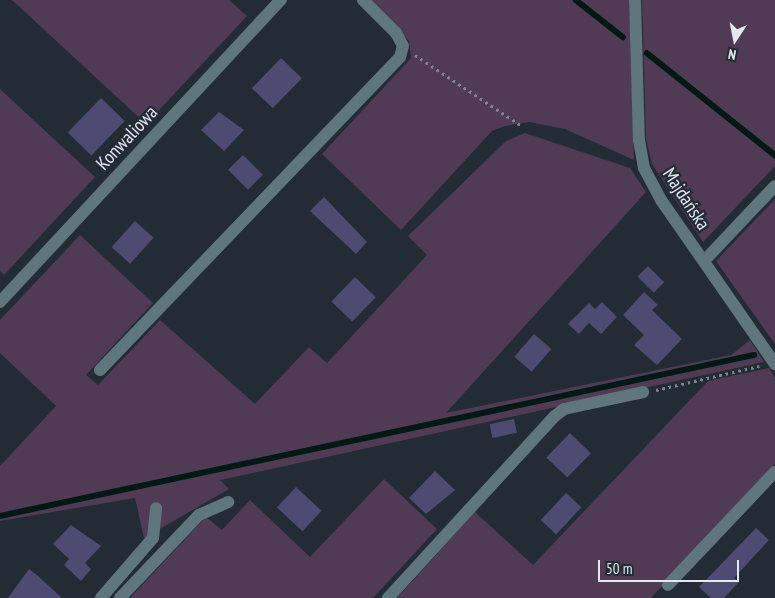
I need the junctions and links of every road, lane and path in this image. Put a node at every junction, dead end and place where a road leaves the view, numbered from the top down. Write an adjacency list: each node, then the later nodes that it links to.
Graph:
1 (281, 0): 8 (street, Konwaliowa)
2 (363, 0): 4 (street)
3 (635, 0): 7 (street, Majdańska)
4 (403, 46): 5 (path); 10 (street)
5 (522, 126)
6 (775, 186): 7 (street)
7 (704, 261): 9 (street, Majdańska)
8 (0, 302)
9 (772, 365): 11 (path)
10 (100, 370)
11 (643, 392): 18 (street)
12 (775, 472): 15 (street)
13 (228, 502): 17 (street)
14 (156, 508): 16 (street)
15 (668, 585)
16 (101, 598)
17 (120, 598)
18 (388, 598)

